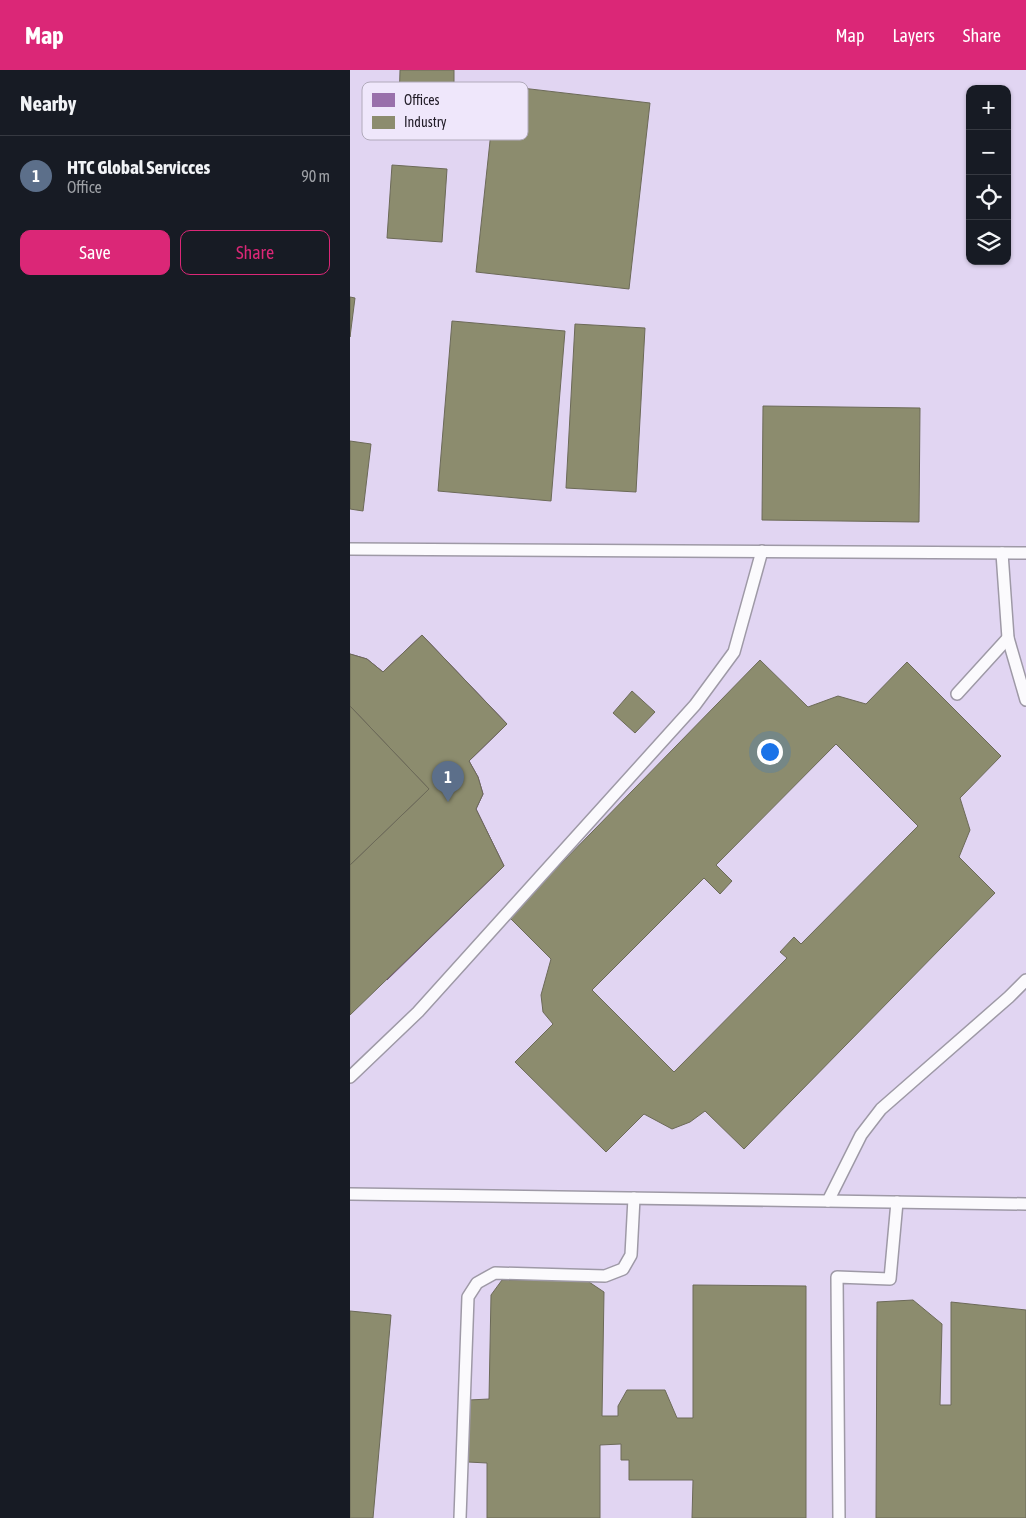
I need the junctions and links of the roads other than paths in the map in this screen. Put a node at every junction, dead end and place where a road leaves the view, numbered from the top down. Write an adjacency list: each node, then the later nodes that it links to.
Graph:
1 (350, 549): 2 (lane)
2 (762, 551): 3 (lane); 9 (lane)
3 (1002, 553): 4 (lane); 5 (lane)
4 (1026, 553)
5 (1008, 638): 6 (lane); 7 (lane)
6 (957, 694)
7 (1026, 700)
8 (1026, 980): 12 (lane)
9 (350, 1077)
10 (350, 1194): 11 (lane)
11 (634, 1198): 12 (lane); 15 (lane)
12 (828, 1201): 13 (lane)
13 (897, 1202): 14 (lane); 16 (lane)
14 (1026, 1204)
15 (460, 1518)
16 (839, 1518)

